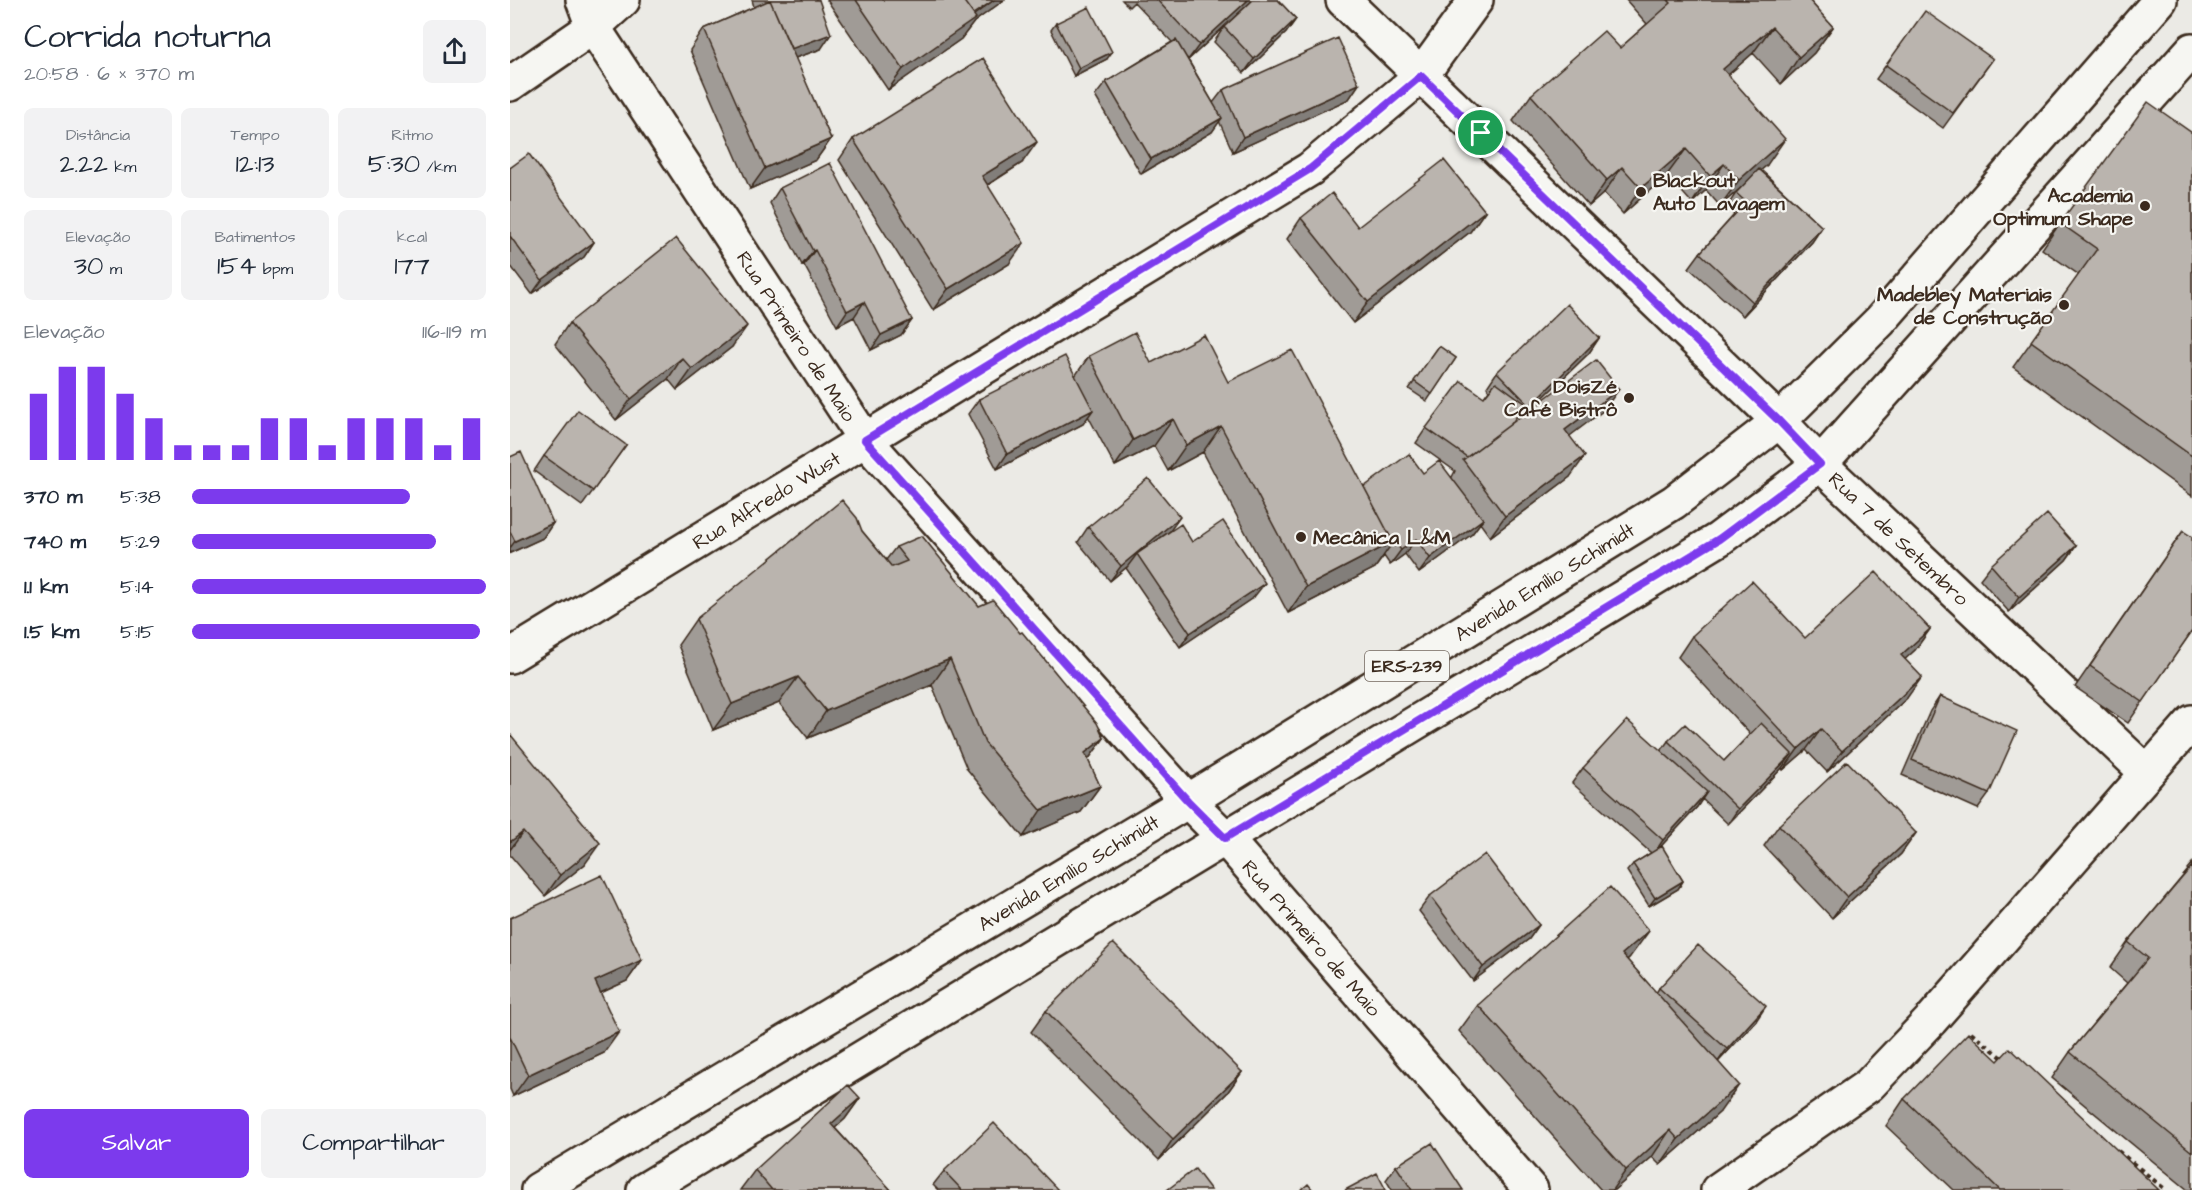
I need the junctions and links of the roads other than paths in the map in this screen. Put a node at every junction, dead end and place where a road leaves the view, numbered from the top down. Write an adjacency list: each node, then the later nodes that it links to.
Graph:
1 (623, 0): 5 (street)
2 (1343, 0): 7 (street, Rua 7 de Setembro)
3 (1476, 0): 7 (street, Rua Alfredo Wust)
4 (2160, 0): 9 (street, Avenida Emílio Schimidt / ERS-239)
5 (588, 13): 8 (street); 10 (street, Rua Primeiro de Maio)
6 (2192, 50): 11 (street, ERS-239)
7 (1421, 76): 9 (street, Rua 7 de Setembro); 10 (street, Rua Alfredo Wust)
8 (510, 84)
9 (1779, 421): 11 (street, Rua 7 de Setembro); 15 (street, Avenida Emílio Schimidt / ERS-239)
10 (865, 440): 12 (street, Rua Alfredo Wust); 15 (street, Rua Primeiro de Maio)
11 (1820, 464): 14 (street, Rua 7 de Setembro); 16 (street, ERS-239)
12 (510, 656)
13 (2192, 722): 14 (street)
14 (2147, 773): 20 (street)
15 (1188, 801): 16 (street, Rua Primeiro de Maio); 17 (street, Avenida Emílio Schimidt / ERS-239)
16 (1225, 838): 18 (street, ERS-239); 19 (street, Rua Primeiro de Maio)
17 (538, 1190)
18 (644, 1190)
19 (1532, 1190)
20 (1718, 1190)

